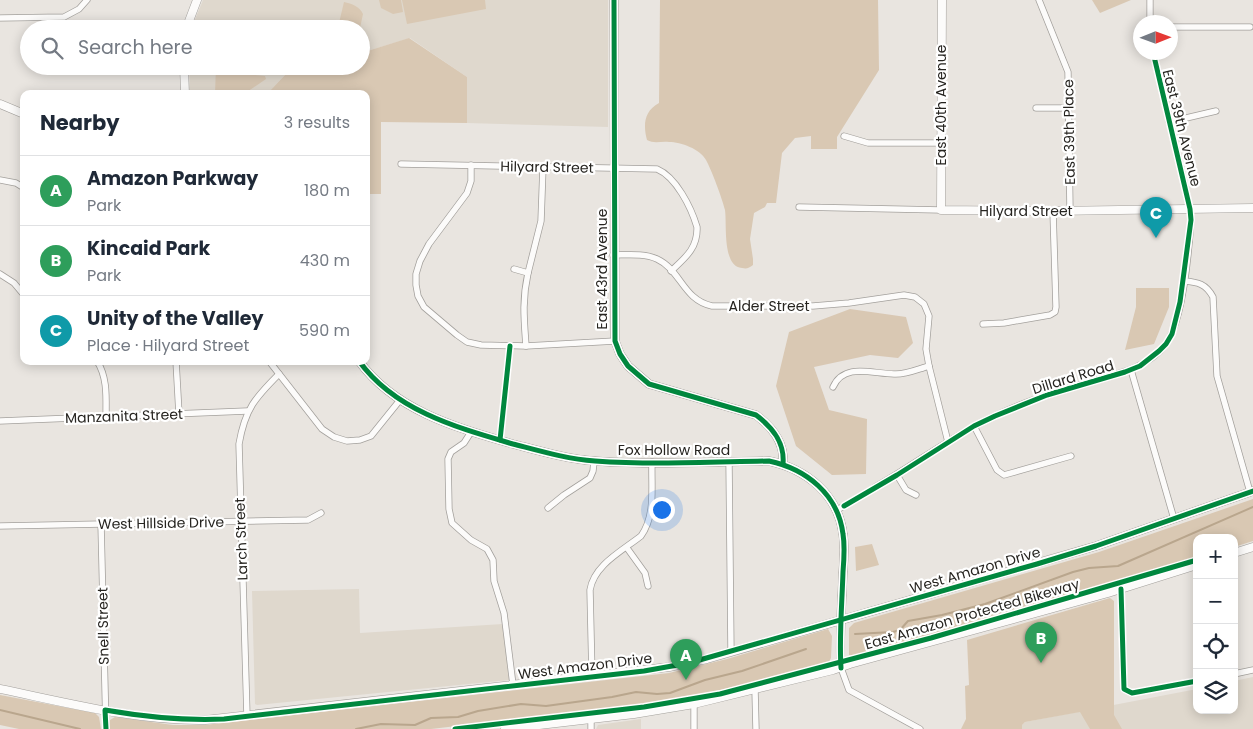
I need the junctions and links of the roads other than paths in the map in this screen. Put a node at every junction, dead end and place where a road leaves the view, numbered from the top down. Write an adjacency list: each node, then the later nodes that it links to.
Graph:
1 (87, 0): 8 (street)
2 (197, 0): 9 (street)
3 (614, 0): 26 (street, East 43rd Avenue)
4 (942, 0): 22 (street, East 40th Avenue)
5 (1038, 0): 17 (street, East 39th Place)
6 (1150, 0): 7 (street)
7 (1150, 15)
8 (0, 18)
9 (189, 20)
10 (1178, 27): 11 (street)
11 (1250, 27)
12 (1155, 60): 20 (street, East 39th Avenue)
13 (184, 75): 14 (street)
14 (185, 90)
15 (0, 104): 18 (street)
16 (1036, 108): 17 (street)
17 (1069, 108): 33 (street, East 39th Place)
18 (20, 112)
19 (1216, 112): 20 (street)
20 (1169, 122): 31 (street, East 39th Avenue)
21 (844, 136): 22 (street)
22 (941, 143): 32 (street, East 40th Avenue)
23 (401, 164): 24 (street, Hilyard Street)
24 (471, 165): 25 (street, Hilyard Street); 44 (street)
25 (543, 167): 26 (street, Hilyard Street); 38 (street)
26 (613, 168): 35 (street, East 43rd Avenue); 37 (street, Hilyard Street)
27 (0, 180): 28 (street)
28 (20, 186)
29 (799, 207): 32 (street, Hilyard Street)
30 (1253, 208): 31 (street, Hilyard Street)
31 (1190, 209): 33 (street, Hilyard Street); 40 (street, Dillard Road)
32 (941, 210): 34 (street, Hilyard Street)
33 (1070, 210): 34 (street, Hilyard Street)
34 (1053, 211): 42 (street)
35 (613, 256): 37 (street, Alder Street); 43 (street, East 43rd Avenue)
36 (514, 269): 38 (street)
37 (671, 271): 49 (street, Alder Street)
38 (528, 273): 44 (street)
39 (0, 274): 41 (street)
40 (1184, 281): 50 (street, Dillard Road); 68 (street)
41 (20, 290)
42 (983, 324)
43 (615, 341): 44 (street); 65 (street, East 43rd Avenue)
44 (526, 346)
45 (99, 365): 56 (street)
46 (176, 365): 55 (street)
47 (272, 365): 51 (street)
48 (363, 365): 53 (street, Fox Hollow Road)
49 (929, 366): 52 (street); 60 (street)
50 (1131, 370): 58 (street, Dillard Road); 74 (street)
51 (279, 374): 53 (street); 54 (street, Larch Street)
52 (833, 387)
53 (400, 400): 59 (street, Fox Hollow Road)
54 (247, 411): 55 (street, Manzanita Street); 75 (street, Larch Street)
55 (179, 414): 56 (street, Manzanita Street)
56 (106, 418): 57 (street, Manzanita Street)
57 (0, 421)
58 (974, 426): 60 (street, Dillard Road); 61 (street)
59 (471, 432): 62 (street, Fox Hollow Road); 91 (street)
60 (948, 442): 66 (street, Dillard Road)
61 (1071, 456)
62 (594, 461): 63 (street, Fox Hollow Road); 71 (street)
63 (652, 462): 64 (street, Fox Hollow Road); 79 (street)
64 (729, 462): 65 (street, Fox Hollow Road); 85 (street)
65 (783, 464): 72 (street, Fox Hollow Road)
66 (897, 475): 67 (street, Dillard Road); 69 (street)
67 (875, 487)
68 (1251, 492): 74 (street, West Amazon Drive)
69 (916, 495)
70 (844, 506): 72 (street)
71 (548, 508)
72 (836, 510): 84 (street, Fox Hollow Road)
73 (321, 513): 75 (street, West Hillside Drive)
74 (1174, 519): 84 (street, West Amazon Drive)
75 (240, 521): 76 (street, West Hillside Drive); 96 (street, Larch Street)
76 (101, 524): 77 (street, West Hillside Drive); 95 (street, Snell Street)
77 (0, 526)
78 (1253, 547): 80 (street)
79 (627, 548): 82 (street); 89 (street)
80 (1238, 552)
81 (1193, 566): 83 (street)
82 (648, 586)
83 (1120, 586): 86 (street); 90 (street)
84 (842, 620): 85 (street, West Amazon Drive); 86 (street, Fox Hollow Road)
85 (731, 652): 89 (street, West Amazon Drive)
86 (841, 668): 93 (street); 103 (street)
87 (1253, 670): 88 (street)
88 (1238, 673)
89 (592, 676): 91 (street, West Amazon Drive)
90 (1193, 682)
91 (514, 685): 96 (street, West Amazon Drive)
92 (0, 689): 95 (street, West Amazon Drive)
93 (755, 690): 94 (street); 102 (street)
94 (694, 704): 97 (street); 101 (street)
95 (106, 710): 96 (street, West Amazon Drive); 98 (street, Snell Street)
96 (247, 716)
97 (591, 719): 99 (street); 100 (street)
98 (106, 729)
99 (505, 729)
100 (591, 729)
101 (694, 729)
102 (756, 729)
103 (920, 729)

